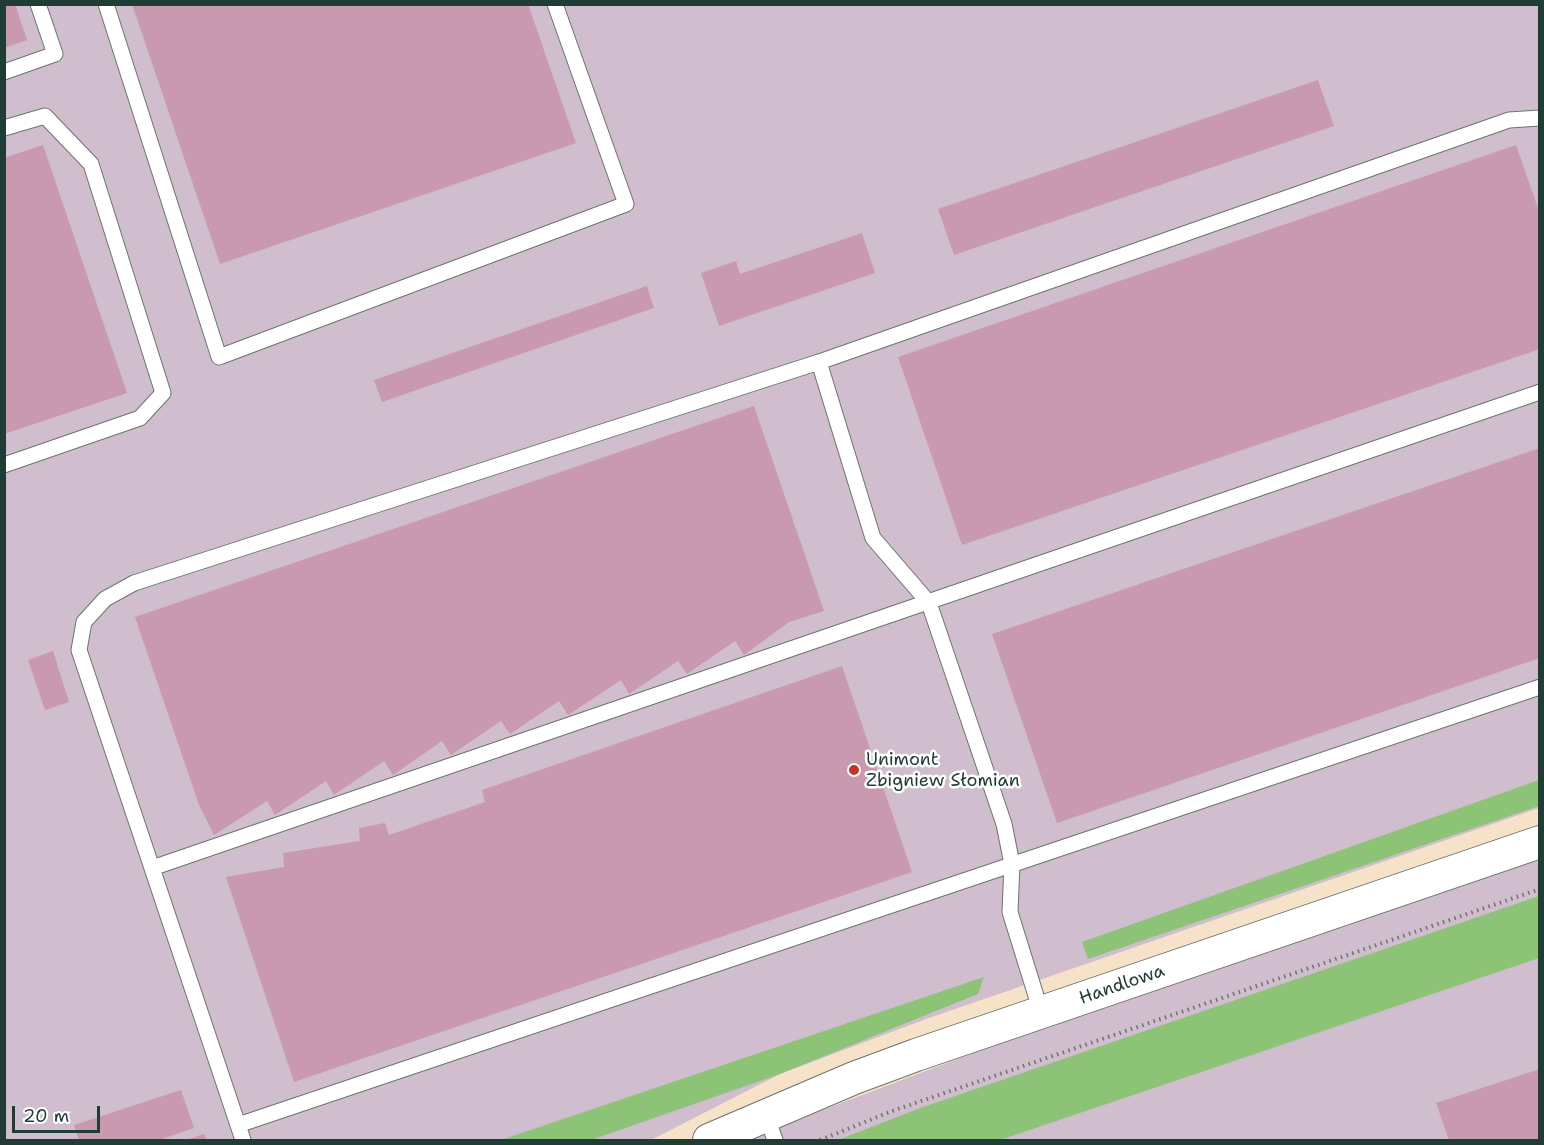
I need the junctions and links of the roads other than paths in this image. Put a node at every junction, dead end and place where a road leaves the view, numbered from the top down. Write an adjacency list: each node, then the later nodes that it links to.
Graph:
1 (39, 4): 4 (lane)
2 (106, 4): 3 (lane)
3 (555, 4)
4 (4, 72)
5 (1539, 118): 7 (lane)
6 (4, 128): 9 (lane)
7 (819, 362): 10 (lane); 14 (lane)
8 (1539, 392): 10 (lane)
9 (4, 465)
10 (929, 603): 13 (lane); 14 (lane)
11 (1539, 687): 13 (lane)
12 (1539, 842): 15 (street, Handlowa)
13 (1012, 864): 15 (lane); 16 (lane)
14 (152, 868): 16 (lane)
15 (1041, 1012): 17 (street, Handlowa)
16 (238, 1125): 18 (lane)
17 (771, 1128): 19 (street, Handlowa)
18 (243, 1140)
19 (709, 1140)

